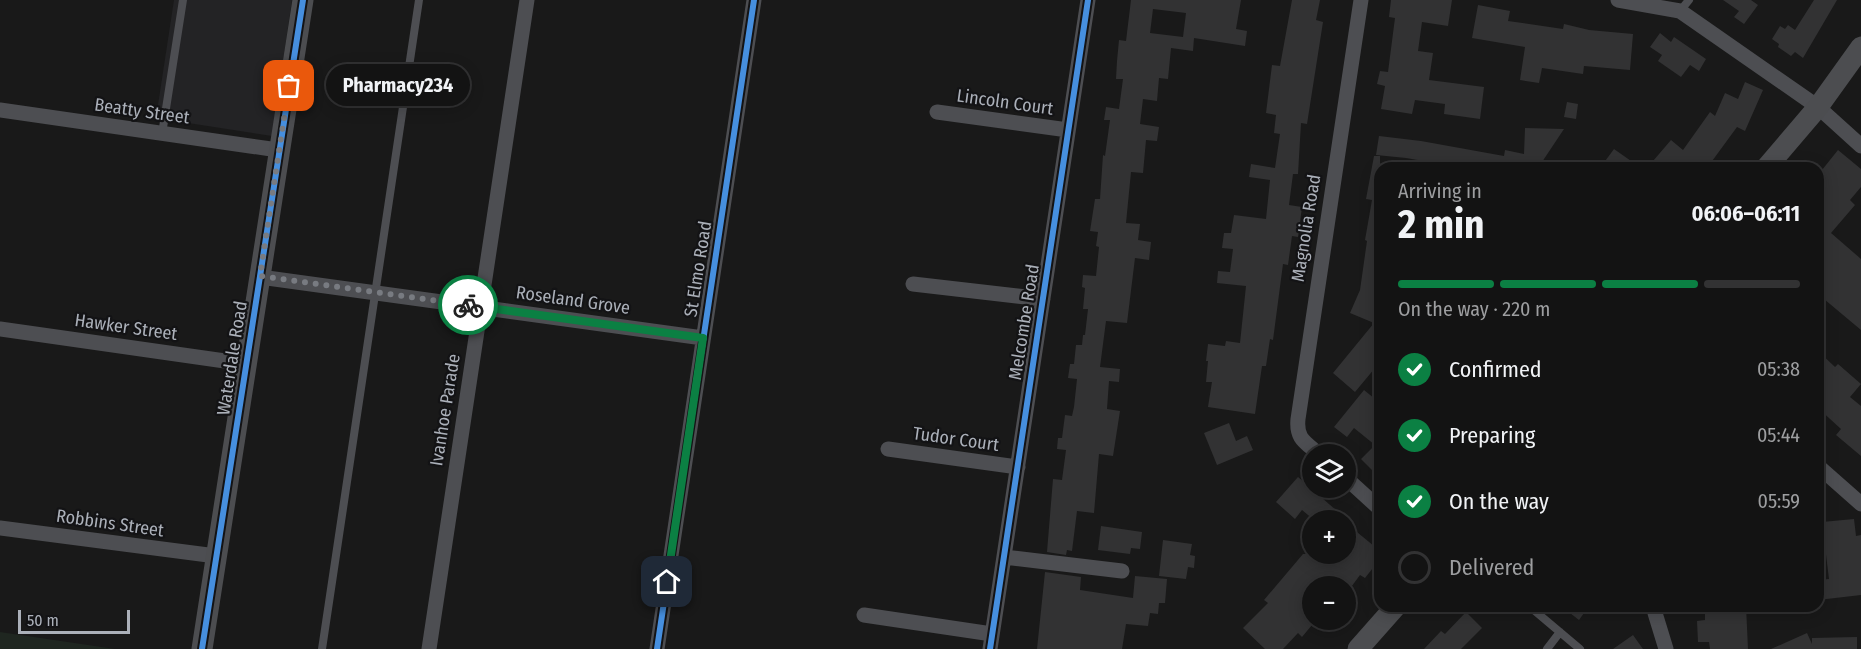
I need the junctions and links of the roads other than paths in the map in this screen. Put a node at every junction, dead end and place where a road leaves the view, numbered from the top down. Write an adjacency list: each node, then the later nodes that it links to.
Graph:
1 (183, 0): 16 (lane)
2 (303, 0): 18 (street, Waterdale Road)
3 (420, 0): 22 (lane)
4 (528, 0): 24 (street, Ivanhoe Parade)
5 (754, 0): 26 (street, St Elmo Road)
6 (1088, 0): 15 (street, Melcombe Road)
7 (1361, 0): 28 (street, Magnolia Road)
8 (1618, 0): 9 (street)
9 (1655, 2): 10 (street)
10 (1684, 6): 12 (street)
11 (1861, 47): 12 (street)
12 (1818, 107): 17 (street); 19 (street)
13 (0, 110): 16 (street, Beatty Street)
14 (937, 112): 15 (street, Lincoln Court)
15 (1068, 130): 23 (street, Melcombe Road)
16 (162, 134): 18 (street, Beatty Street)
17 (1861, 146)
18 (278, 150): 20 (street, Waterdale Road)
19 (1771, 162)
20 (260, 276): 22 (street, Roseland Grove); 27 (street, Waterdale Road)
21 (913, 284): 23 (street)
22 (376, 293): 24 (street, Roseland Grove); 46 (lane)
23 (1043, 299): 30 (street, Melcombe Road)
24 (480, 307): 26 (street, Roseland Grove); 47 (street, Ivanhoe Parade)
25 (0, 329): 27 (street, Hawker Street)
26 (703, 338): 48 (street, St Elmo Road)
27 (246, 364): 36 (street, Waterdale Road)
28 (1307, 444)
29 (888, 449): 30 (street, Tudor Court)
30 (1018, 467): 37 (street, Melcombe Road)
31 (1824, 471): 34 (street)
32 (1356, 487): 33 (street)
33 (1374, 504)
34 (1861, 504)
35 (0, 528): 36 (street, Robbins Street)
36 (216, 556): 45 (street, Waterdale Road)
37 (1004, 557): 38 (street); 44 (street, Melcombe Road)
38 (1122, 571)
39 (1391, 612): 49 (street)
40 (1536, 612): 43 (lane)
41 (1655, 613): 52 (street)
42 (864, 615): 44 (street)
43 (1560, 632): 50 (lane); 51 (lane)
44 (991, 642)
45 (202, 649)
46 (322, 649)
47 (429, 649)
48 (657, 649)
49 (1358, 649)
50 (1547, 649)
51 (1580, 649)
52 (1666, 649)

